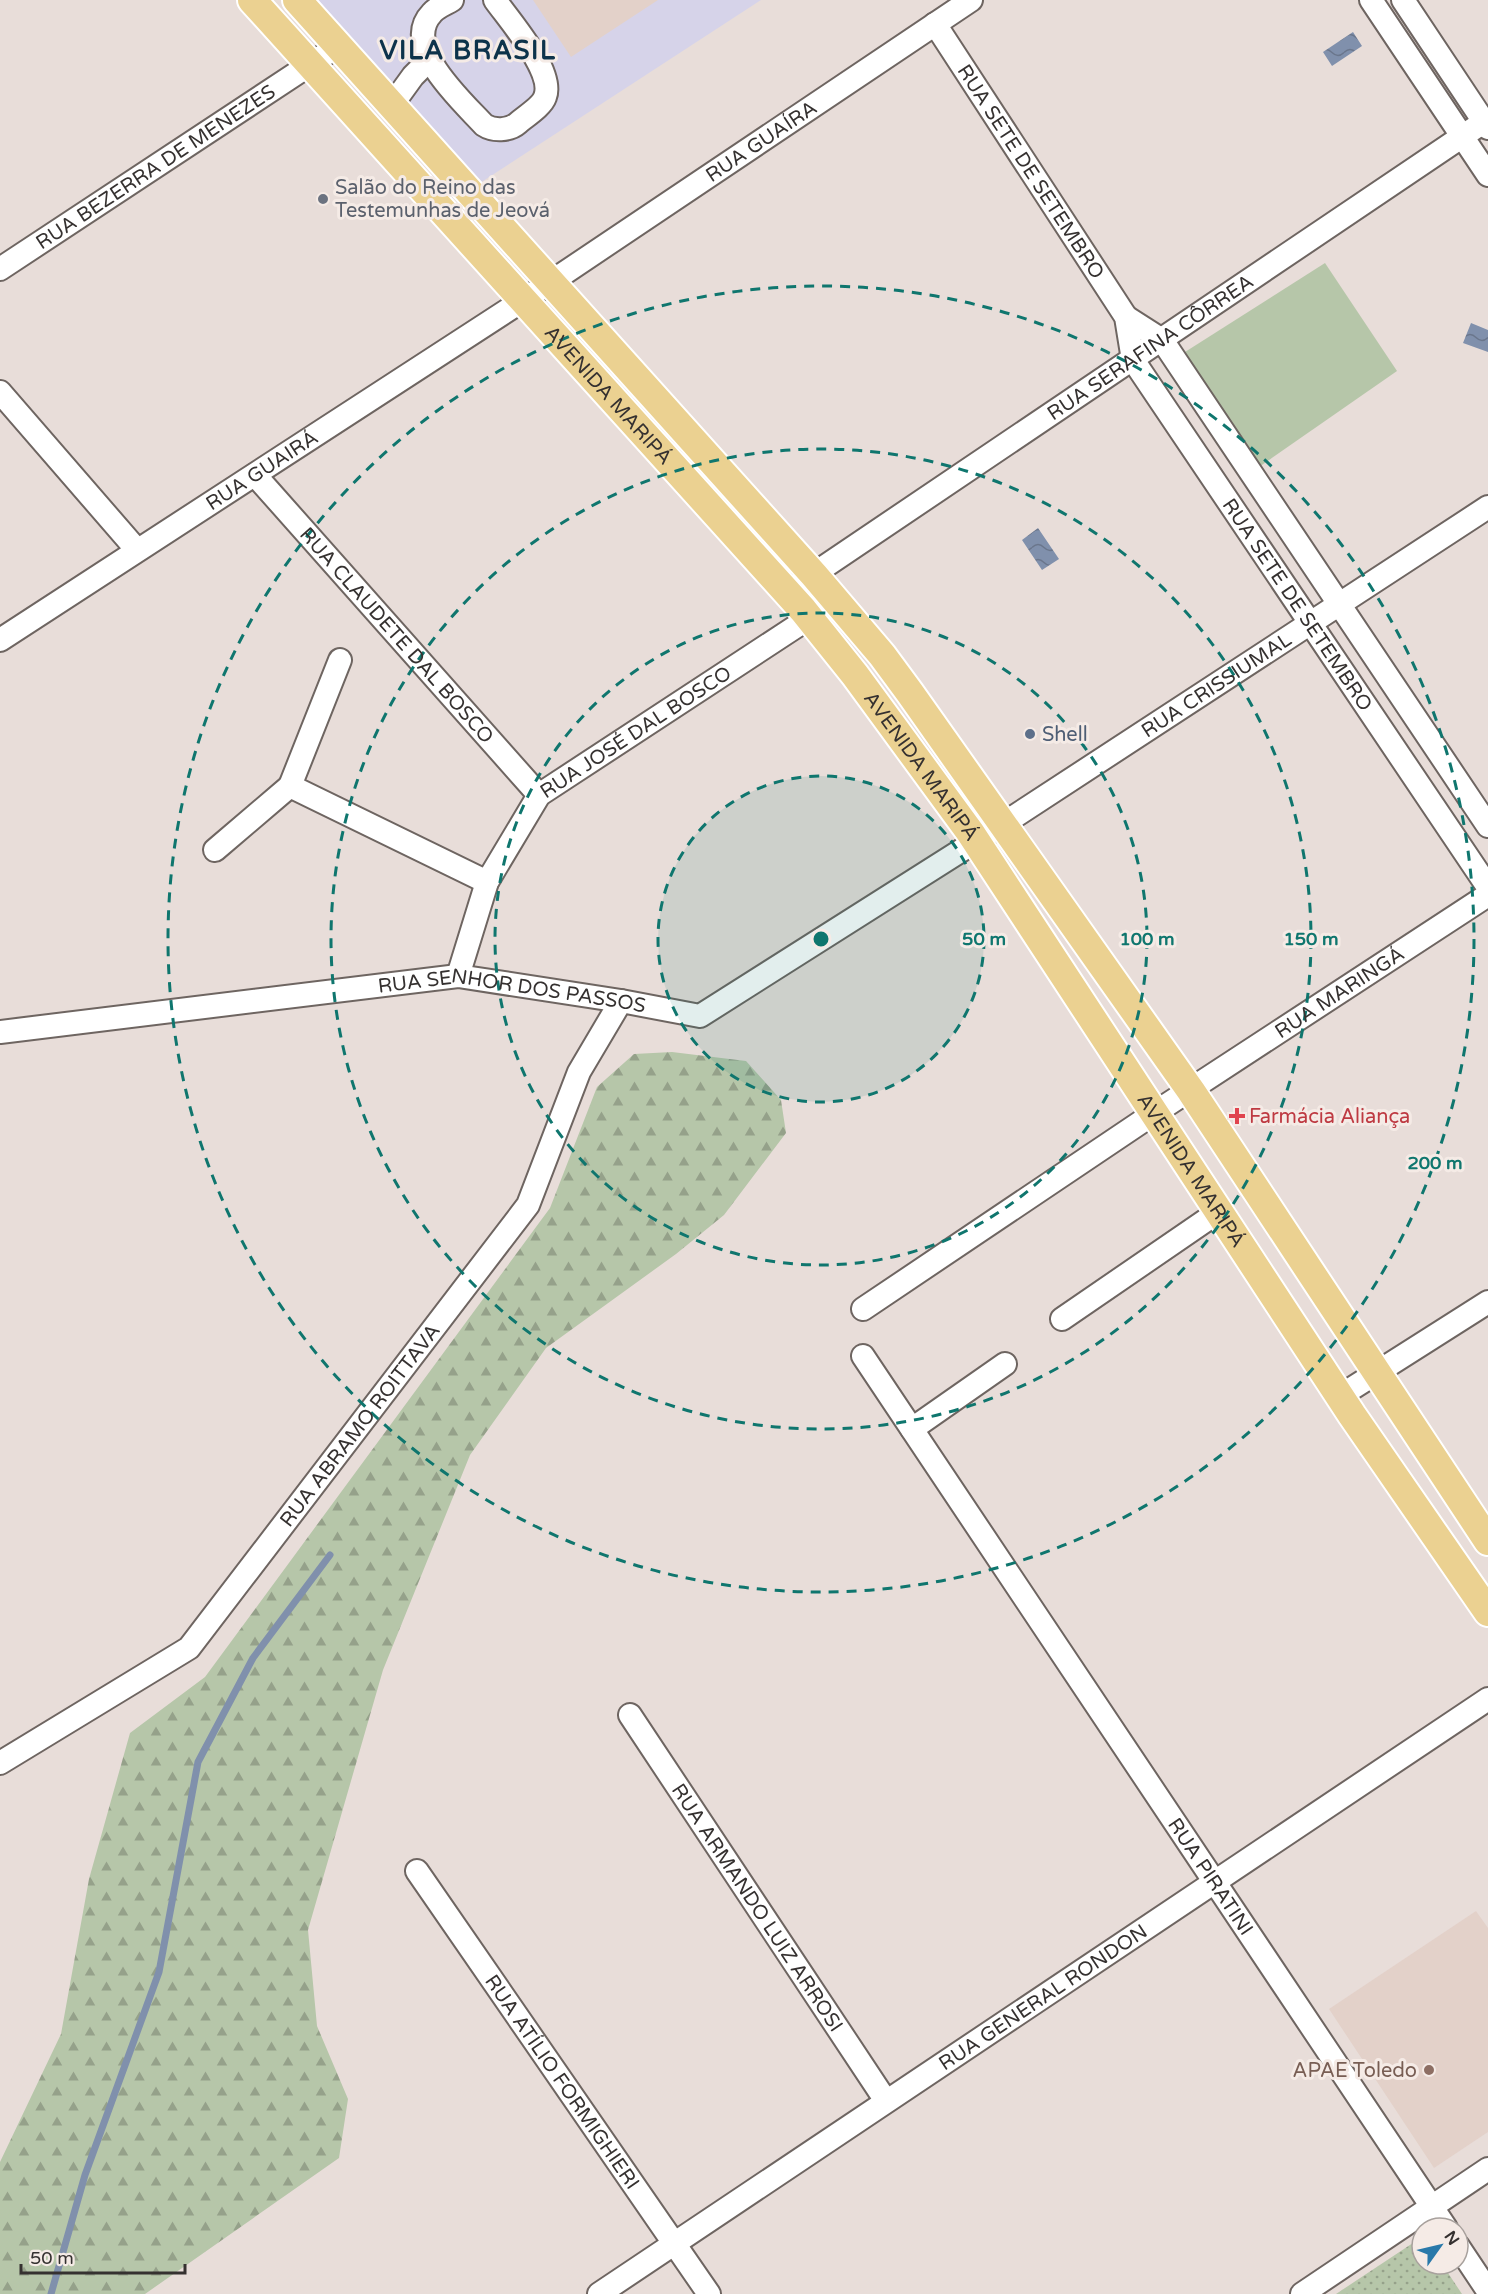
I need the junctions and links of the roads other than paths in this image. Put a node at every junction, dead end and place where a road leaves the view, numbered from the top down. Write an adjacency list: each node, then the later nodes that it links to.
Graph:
1 (252, 0): 11 (main road, AVENIDA MARIPÁ)
2 (297, 0): 9 (main road, AVENIDA MARIPÁ)
3 (452, 0): 10 (street)
4 (495, 0): 10 (street)
5 (971, 0): 8 (street, RUA GUAÍRA)
6 (1371, 0): 15 (street)
7 (1403, 0): 13 (street)
8 (935, 24): 18 (street, RUA GUAÍRA); 20 (street, RUA SETE DE SETEMBRO)
9 (338, 46): 11 (street, RUA BEZERRA DE MENEZES); 12 (main road, AVENIDA MARIPÁ)
10 (429, 60): 12 (street)
11 (310, 65): 14 (main road, AVENIDA MARIPÁ); 17 (street, RUA BEZERRA DE MENEZES)
12 (393, 105): 14 (main road); 18 (main road, AVENIDA MARIPÁ)
13 (1487, 123): 15 (street, RUA SERAFINA CÔRREA)
14 (366, 128): 19 (main road, AVENIDA MARIPÁ)
15 (1462, 136): 16 (street); 21 (street, RUA SERAFINA CÔRREA)
16 (1488, 175)
17 (0, 269)
18 (550, 282): 19 (street, RUA GUAÍRA); 27 (main road, AVENIDA MARIPÁ)
19 (523, 300): 24 (street, RUA GUAIRÁ); 29 (main road, AVENIDA MARIPÁ)
20 (1126, 317): 21 (street, RUA SETE DE SETEMBRO); 22 (street, RUA SETE DE SETEMBRO)
21 (1162, 340): 22 (street, RUA SERAFINA CÔRREA); 31 (street, RUA SETE DE SETEMBRO)
22 (1133, 360): 28 (street, RUA SERAFINA CÔRREA); 33 (street, RUA SETE DE SETEMBRO)
23 (0, 392): 26 (street)
24 (255, 475): 26 (street, RUA GUAIRÁ); 37 (street, RUA CLAUDETE DAL BOSCO)
25 (1488, 507): 31 (street, RUA CRISSIUMAL)
26 (137, 549): 34 (street, RUA GUAIRÁ)
27 (795, 554): 28 (main road, AVENIDA MARIPÁ); 29 (main road)
28 (814, 574): 29 (street, RUA SERAFINA CÔRREA); 30 (main road, AVENIDA MARIPÁ)
29 (777, 582): 32 (main road, AVENIDA MARIPÁ)
30 (835, 600): 32 (main road); 38 (main road, AVENIDA MARIPÁ)
31 (1339, 604): 33 (street, RUA CRISSIUMAL); 39 (street, RUA SETE DE SETEMBRO)
32 (809, 618): 37 (street, RUA JOSÉ DAL BOSCO); 40 (main road, AVENIDA MARIPÁ)
33 (1309, 624): 38 (street, RUA CRISSIUMAL); 43 (street, RUA SETE DE SETEMBRO)
34 (0, 640)
35 (340, 660): 36 (street)
36 (290, 786): 41 (street); 42 (street)
37 (539, 795): 42 (street, RUA JOSÉ DAL BOSCO)
38 (1003, 824): 40 (main road); 40 (main road); 48 (main road, AVENIDA MARIPÁ)
39 (1488, 826)
40 (975, 841): 46 (street, RUA SENHOR DOS PASSOS); 49 (main road, AVENIDA MARIPÁ)
41 (215, 850)
42 (487, 882): 45 (street, RUA JOSÉ DAL BOSCO)
43 (1488, 887)
44 (1488, 895): 48 (street, RUA MARINGÁ)
45 (458, 976): 46 (street, RUA SENHOR DOS PASSOS); 47 (street, RUA SENHOR DOS PASSOS)
46 (621, 1001): 63 (street, RUA ABRAMO ROITTAVA)
47 (0, 1032)
48 (1190, 1090): 49 (main road); 49 (main road); 56 (main road, AVENIDA MARIPÁ)
49 (1153, 1114): 50 (main road, AVENIDA MARIPÁ); 52 (street)
50 (1218, 1212): 53 (street); 57 (main road, AVENIDA MARIPÁ)
51 (1488, 1302): 56 (street)
52 (863, 1309)
53 (1062, 1319)
54 (863, 1356): 58 (street, RUA PIRATINI)
55 (1005, 1364): 58 (street)
56 (1378, 1374): 57 (main road); 57 (main road); 59 (main road, AVENIDA MARIPÁ)
57 (1340, 1396): 60 (main road, AVENIDA MARIPÁ)
58 (912, 1429): 65 (street, RUA PIRATINI)
59 (1488, 1541)
60 (1488, 1612)
61 (1488, 1699): 65 (street, RUA GENERAL RONDON)
62 (630, 1715): 66 (street, RUA ARMANDO LUIZ ARROSI)
63 (0, 1762)
64 (417, 1870): 70 (street, RUA ATÍLIO FORMIGHIERI)
65 (1214, 1881): 66 (street, RUA GENERAL RONDON); 68 (street, RUA PIRATINI)
66 (886, 2101): 70 (street, RUA GENERAL RONDON)
67 (1488, 2169): 68 (street)
68 (1433, 2206): 69 (street, RUA PIRATINI); 75 (street)
69 (1439, 2216)
70 (674, 2243): 73 (street, RUA GENERAL RONDON); 74 (street, RUA ATÍLIO FORMIGHIERI)
71 (1470, 2264): 72 (street)
72 (1488, 2291)
73 (598, 2294)
74 (709, 2294)
75 (1302, 2294)

